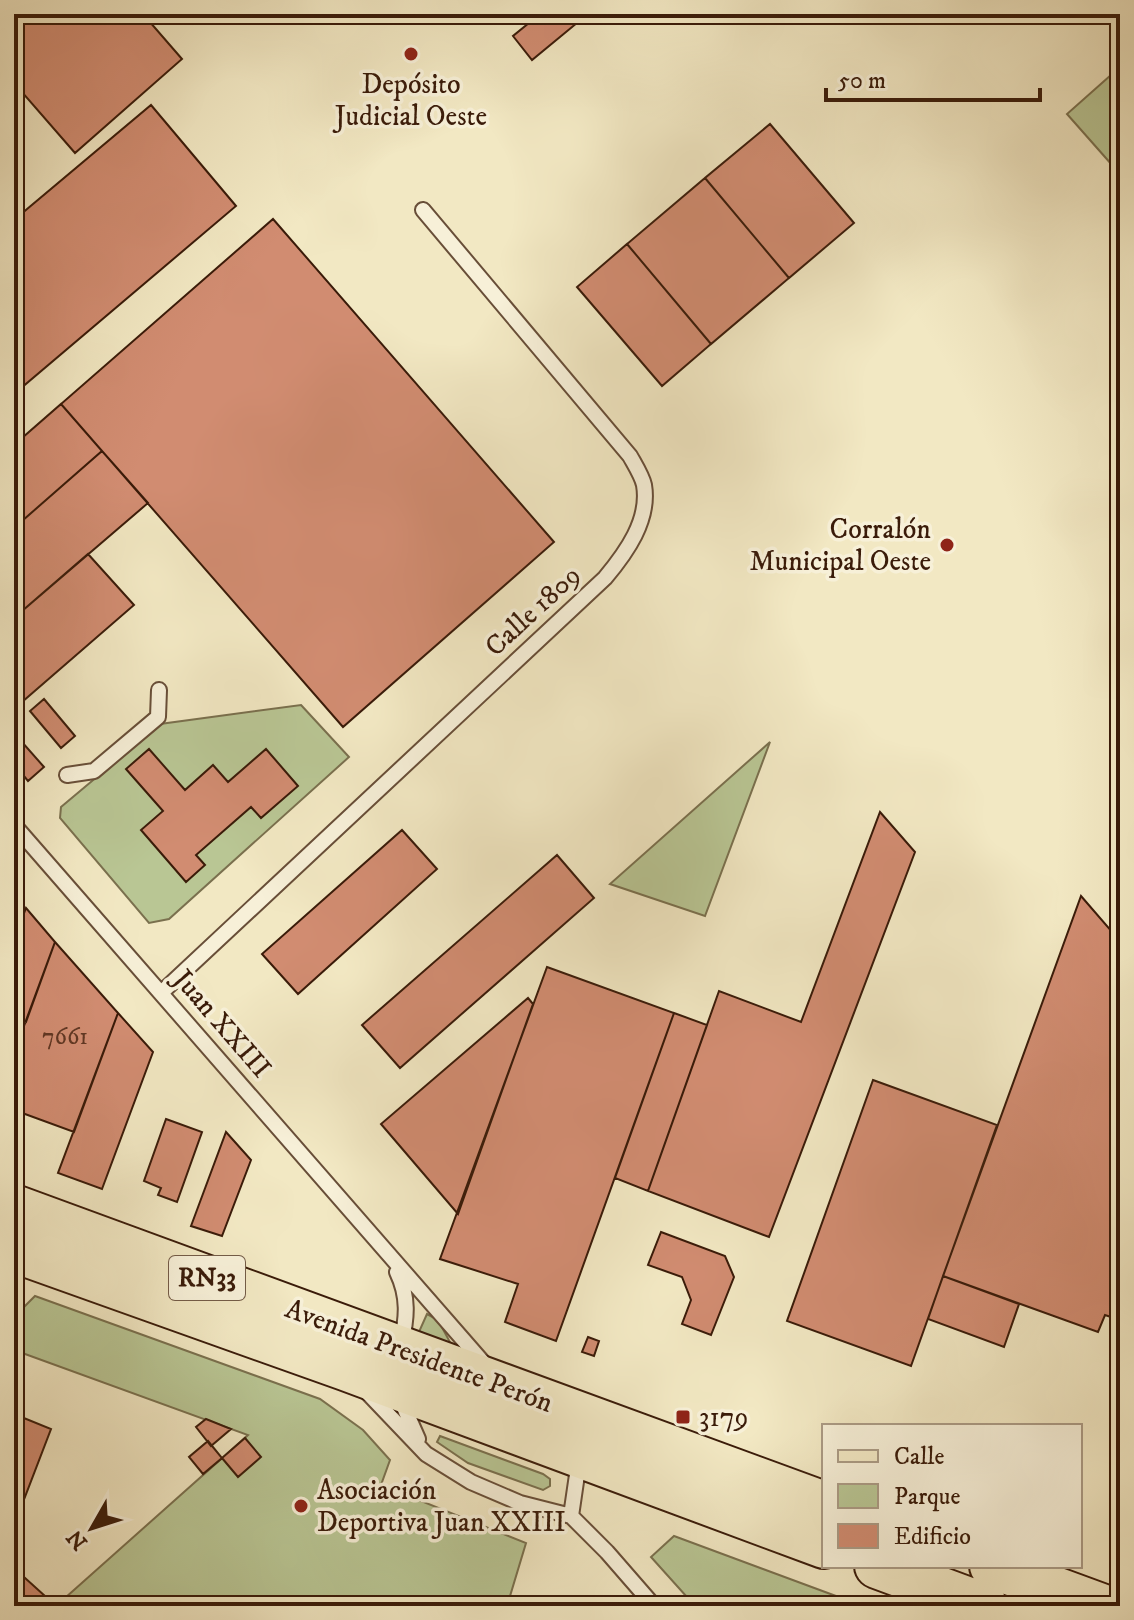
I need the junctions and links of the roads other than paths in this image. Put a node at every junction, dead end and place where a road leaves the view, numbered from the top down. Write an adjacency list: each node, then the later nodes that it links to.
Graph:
1 (423, 210): 5 (lane, Calle 1809)
2 (159, 690): 3 (lane)
3 (67, 775)
4 (14, 825): 5 (lane, Juan XXIII)
5 (161, 993): 8 (lane, Juan XXIII)
6 (14, 1207): 10 (main road, Avenida Presidente Perón / RN33)
7 (16, 1254): 9 (main road, Avenida Presidente Perón / RN33)
8 (390, 1257): 10 (lane, Juan XXIII); 11 (lane, Juan XXIII)
9 (345, 1368): 10 (main road, Avenida Presidente Perón / RN33); 13 (lane)
10 (398, 1369): 11 (main road, Avenida Presidente Perón / RN33); 12 (main road, Avenida Presidente Perón / RN33); 13 (lane)
11 (505, 1387): 12 (main road, Avenida Presidente Perón / RN33)
12 (583, 1438): 14 (main road, Avenida Presidente Perón / RN33); 15 (lane); 16 (main road, Avenida Presidente Perón / RN33)
13 (426, 1454): 15 (lane)
14 (822, 1503)
15 (571, 1516): 19 (lane)
16 (822, 1545)
17 (882, 1568): 20 (main road)
18 (997, 1568): 21 (main road)
19 (654, 1606)
20 (985, 1606)
21 (1101, 1606)

